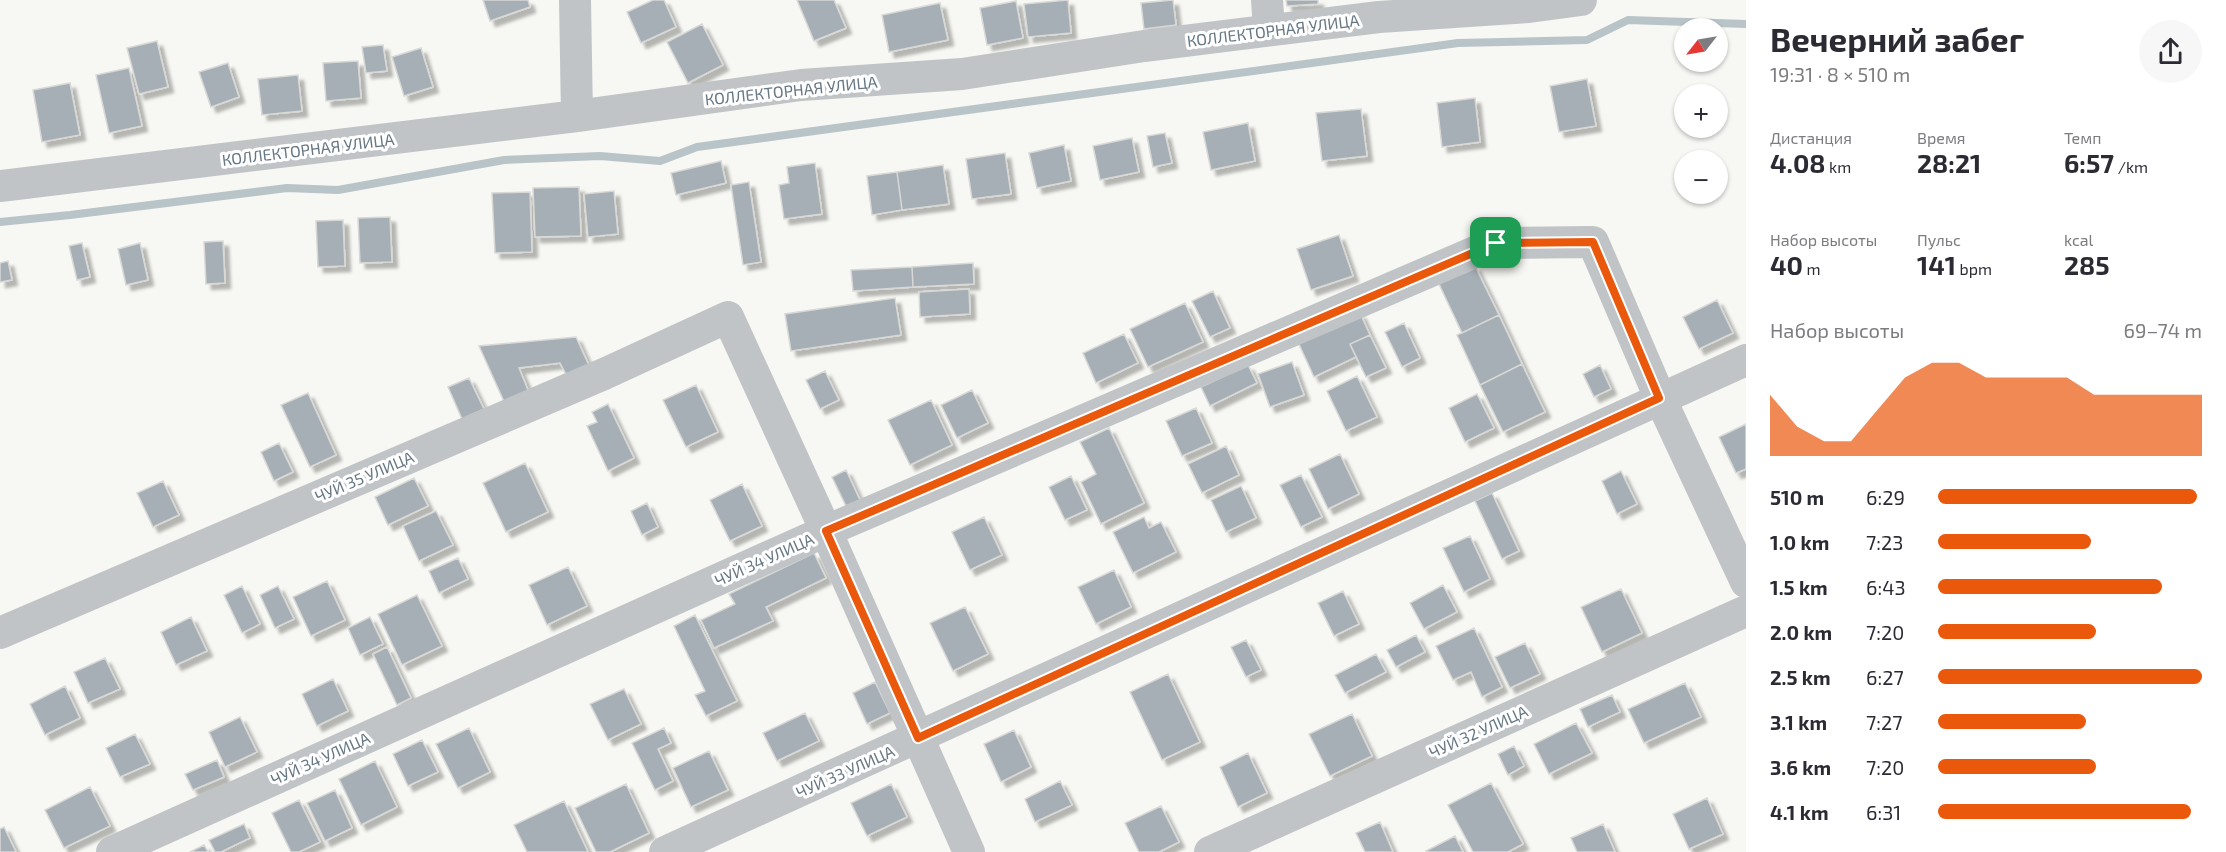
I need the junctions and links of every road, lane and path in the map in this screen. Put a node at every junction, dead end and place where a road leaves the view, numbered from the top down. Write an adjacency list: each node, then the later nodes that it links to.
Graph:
1 (575, 0): 4 (street)
2 (1581, 0): 3 (street, КОЛЛЕКТОРНАЯ УЛИЦА)
3 (1268, 15): 4 (street, КОЛЛЕКТОРНАЯ УЛИЦА)
4 (577, 116): 5 (street, КОЛЛЕКТОРНАЯ УЛИЦА)
5 (0, 186)
6 (1746, 360): 7 (street, ЧУЙ 33 УЛИЦА)
7 (1659, 398): 8 (street, ЧУЙ 34 УЛИЦА); 9 (street); 12 (street, ЧУЙ 33 УЛИЦА)
8 (826, 531): 11 (street, ЧУЙ 35 УЛИЦА); 12 (street); 13 (street, ЧУЙ 34 УЛИЦА)
9 (1746, 582)
10 (1746, 611): 16 (street, ЧУЙ 32 УЛИЦА)
11 (0, 633)
12 (918, 738): 14 (street, ЧУЙ 33 УЛИЦА); 15 (street)
13 (112, 852)
14 (665, 852)
15 (969, 852)
16 (1209, 852)

